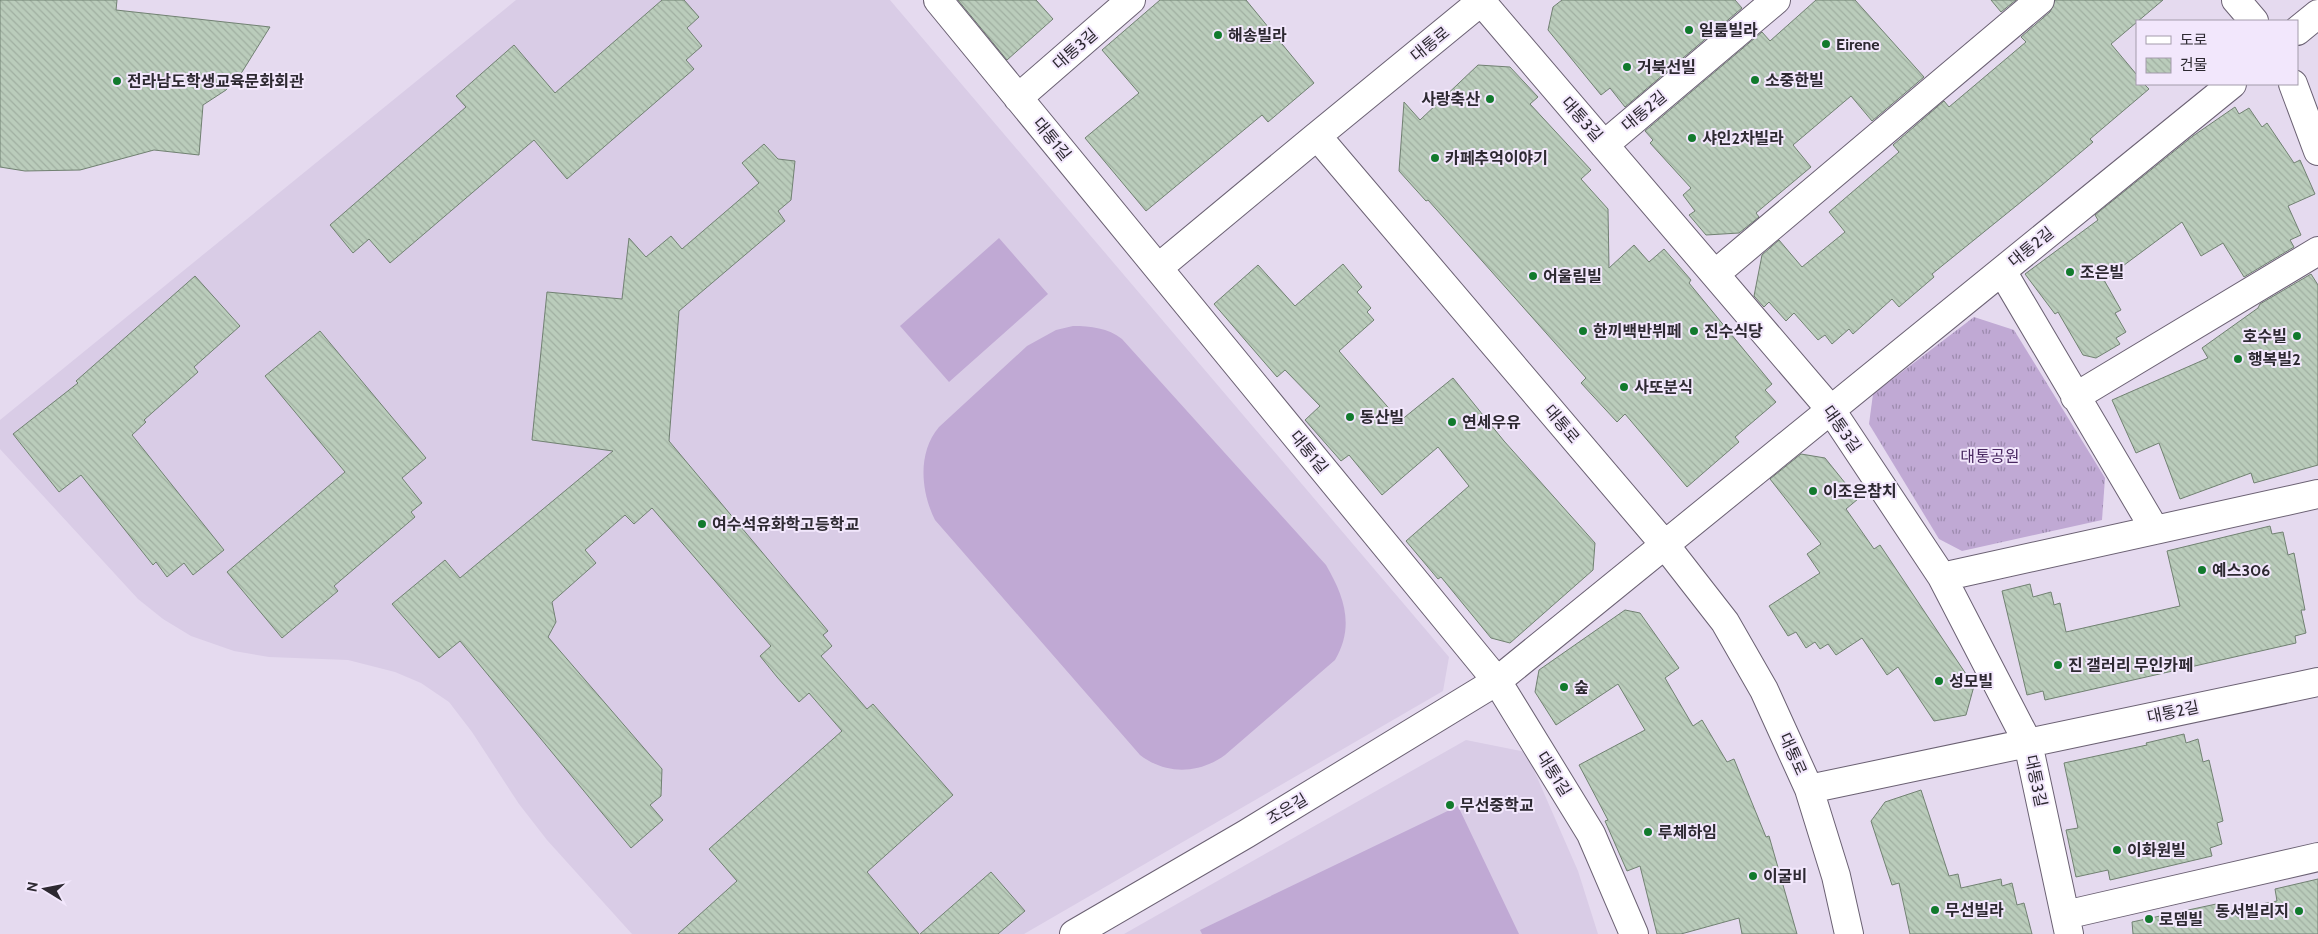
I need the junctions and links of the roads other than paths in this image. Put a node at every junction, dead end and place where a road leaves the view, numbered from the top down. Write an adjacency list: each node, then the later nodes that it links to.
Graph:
1 (938, 0): 12 (street, 대통1길)
2 (1131, 0): 12 (street, 대통3길)
3 (1776, 0): 14 (street, 대통2길)
4 (2040, 0): 19 (street)
5 (2236, 0): 8 (street)
6 (1482, 1): 13 (street, 대통로); 14 (street, 대통3길)
7 (2318, 14): 9 (street)
8 (2253, 20)
9 (2298, 30)
10 (2231, 85): 18 (street, 대통2길)
11 (2292, 85): 15 (street)
12 (1018, 98): 17 (street, 대통1길)
13 (1316, 136): 17 (street); 24 (street, 대통로)
14 (1604, 145): 19 (street, 대통3길)
15 (2318, 151)
16 (2318, 251): 20 (street)
17 (1158, 268): 26 (street, 대통1길)
18 (2002, 271): 20 (street); 21 (street, 대통2길)
19 (1715, 274): 21 (street, 대통3길)
20 (2075, 397): 23 (street)
21 (1830, 410): 24 (street, 대통2길); 25 (street, 대통3길)
22 (2318, 494): 23 (street)
23 (2155, 530): 25 (street)
24 (1665, 545): 26 (street, 조은길); 29 (street, 대통로)
25 (1942, 577): 28 (street, 대통3길)
26 (1497, 681): 32 (street, 조은길); 33 (street, 대통1길)
27 (2318, 682): 28 (street, 대통2길)
28 (2028, 743): 29 (street, 대통2길); 31 (street, 대통3길)
29 (1809, 789): 34 (street, 대통로)
30 (2318, 857): 31 (street)
31 (2067, 924)
32 (1074, 934)
33 (1634, 934)
34 (1850, 934)

